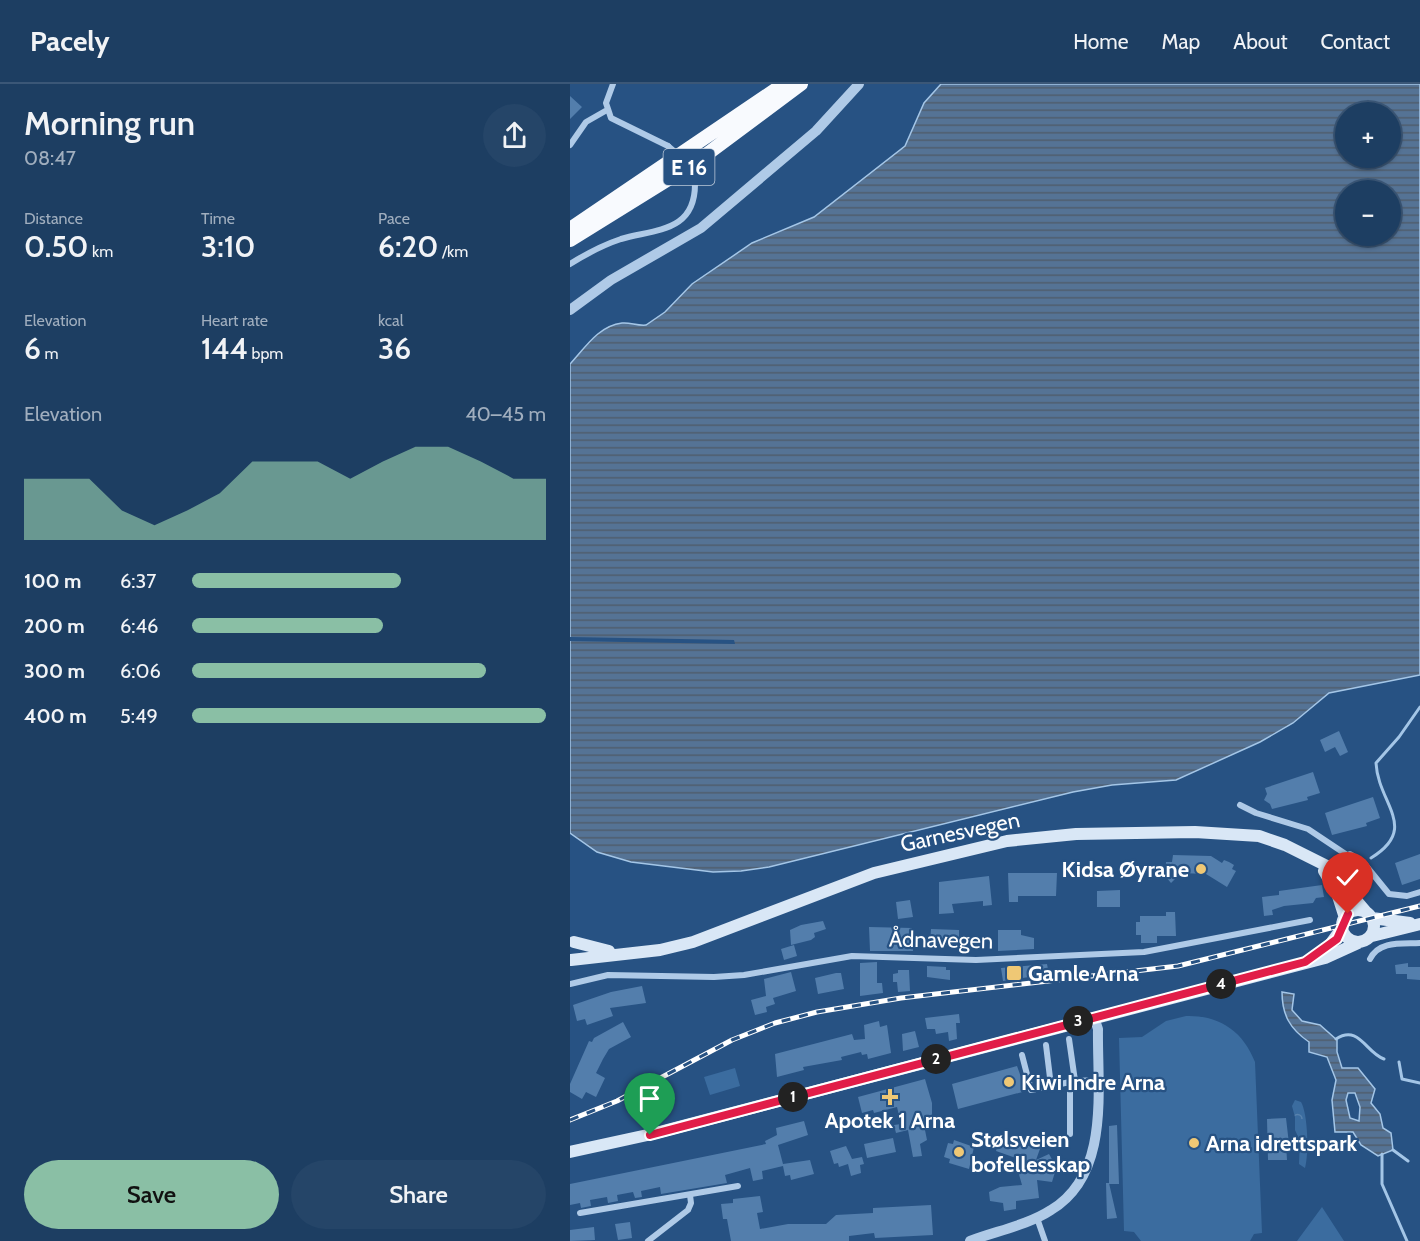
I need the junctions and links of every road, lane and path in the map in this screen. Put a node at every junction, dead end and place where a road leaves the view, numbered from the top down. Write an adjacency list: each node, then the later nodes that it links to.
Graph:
1 (613, 84): 5 (street)
2 (784, 84): 7 (highway, E 16)
3 (801, 84): 8 (highway, E 16)
4 (859, 84): 10 (street)
5 (607, 110): 6 (street); 9 (street, bridge)
6 (570, 145)
7 (570, 229)
8 (570, 240)
9 (570, 264)
10 (570, 310)
11 (1240, 805): 12 (street)
12 (1347, 855): 13 (street); 14 (street)
13 (1328, 870): 15 (main road, Garnesvegen); 17 (main road, Garnesvegen); 23 (main road, Garnesvegen)
14 (1420, 892)
15 (1369, 915): 17 (main road); 18 (main road); 19 (main road)
16 (1310, 920): 27 (street, Ådnavegen)
17 (1343, 923): 21 (main road); 26 (main road)
18 (1420, 923): 19 (main road)
19 (1372, 936): 21 (main road)
20 (572, 938): 23 (main road, Garnesvegen); 25 (main road)
21 (1358, 943): 26 (main road)
22 (1420, 943): 24 (street)
23 (622, 954): 25 (main road, Garnesvegen)
24 (1370, 959)
25 (571, 960)
26 (1305, 962): 28 (main road)
27 (570, 984)
28 (1094, 1017): 32 (street); 36 (main road)
29 (1069, 1039): 33 (street)
30 (1046, 1045): 34 (street)
31 (1022, 1054): 34 (street)
32 (1097, 1080): 33 (street); 40 (street)
33 (1072, 1082): 34 (street); 35 (street)
34 (1052, 1086)
35 (1070, 1134)
36 (570, 1152)
37 (738, 1186): 38 (street)
38 (690, 1195): 39 (street); 41 (street)
39 (580, 1213)
40 (1037, 1218): 42 (street); 43 (street)
41 (648, 1241)
42 (970, 1241)
43 (1045, 1241)

